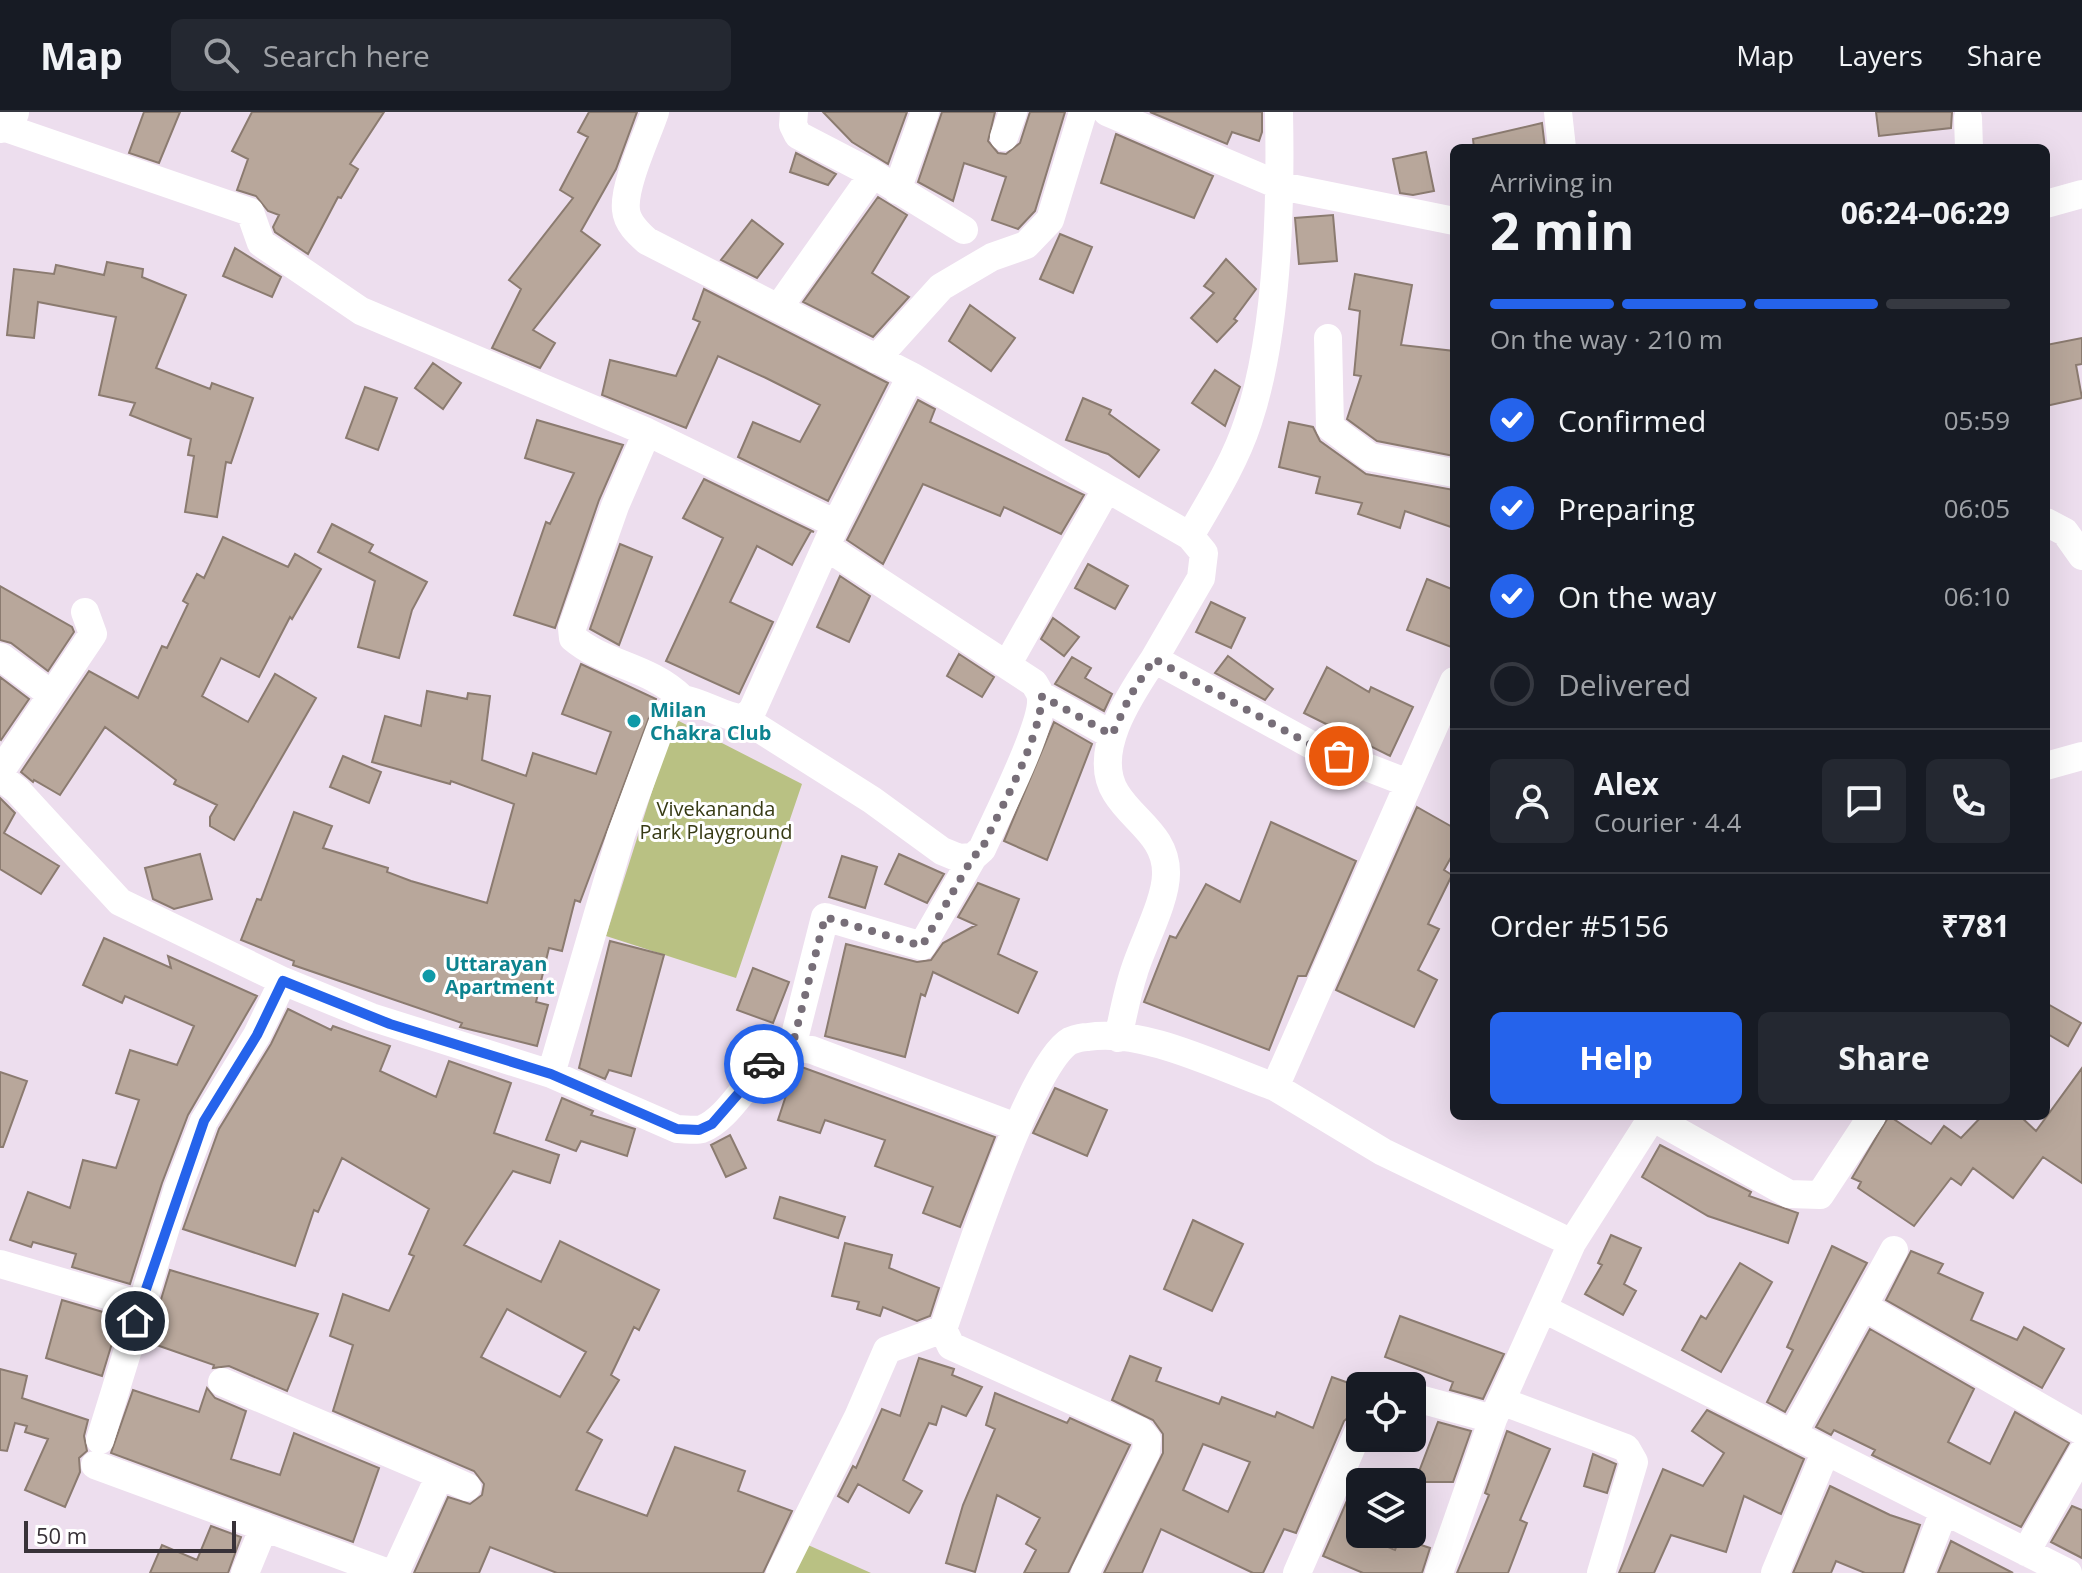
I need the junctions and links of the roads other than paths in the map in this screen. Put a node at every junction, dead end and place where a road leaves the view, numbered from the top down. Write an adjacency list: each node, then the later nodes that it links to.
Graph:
1 (10, 112): 10 (main road)
2 (655, 112): 20 (street)
3 (794, 112): 13 (street)
4 (925, 112): 15 (street)
5 (1083, 112): 22 (street)
6 (1107, 112): 14 (street)
7 (1279, 112): 14 (street)
8 (1558, 112): 11 (street)
9 (1968, 118): 12 (street)
10 (0, 125): 24 (street)
11 (1562, 144)
12 (1969, 144)
13 (873, 174): 15 (street); 20 (street)
14 (1281, 186): 18 (street); 29 (street)
15 (897, 190): 19 (street)
16 (2082, 194): 17 (street)
17 (2050, 203)
18 (1450, 220)
19 (964, 230)
20 (779, 307): 22 (street)
21 (1328, 338): 25 (street)
22 (876, 359): 23 (street)
23 (911, 376): 26 (street); 28 (street)
24 (647, 432): 28 (street); 38 (street)
25 (1450, 472)
26 (1106, 490): 29 (street); 34 (street)
27 (2050, 524): 30 (street)
28 (832, 536): 34 (street); 39 (street)
29 (1190, 536): 33 (street)
30 (2082, 556)
31 (85, 612): 36 (street)
32 (1, 657): 36 (street)
33 (1154, 659): 40 (street); 44 (street)
34 (1007, 665): 37 (street)
35 (1450, 690): 44 (street)
36 (52, 695): 43 (street)
37 (1042, 696): 40 (street); 45 (street)
38 (683, 699): 39 (street); 49 (street)
39 (744, 719): 45 (street)
40 (1112, 735): 47 (street)
41 (2082, 756): 42 (street)
42 (2050, 765)
43 (0, 774): 46 (street)
44 (1408, 783): 50 (street)
45 (973, 857): 48 (street)
46 (283, 981): 49 (street); 58 (street)
47 (1118, 1038): 50 (street); 54 (street)
48 (792, 1047): 49 (street); 54 (street)
49 (551, 1074)
50 (1275, 1087): 55 (street)
51 (1650, 1120): 55 (street)
52 (1660, 1120): 53 (street)
53 (1869, 1120)
54 (1016, 1127): 61 (street)
55 (1572, 1243): 60 (street)
56 (1894, 1250): 59 (street)
57 (0, 1264): 58 (street)
58 (141, 1305): 73 (street)
59 (1863, 1306): 65 (street); 66 (street)
60 (1544, 1309): 64 (street); 66 (street)
61 (943, 1329): 78 (street); 79 (street)
62 (222, 1382): 70 (street)
63 (1426, 1399): 64 (street)
64 (1497, 1410): 81 (street); 82 (street)
65 (2082, 1431)
66 (1792, 1435): 72 (street)
67 (1350, 1452): 80 (street)
68 (2082, 1453): 74 (street)
69 (1820, 1465): 83 (street)
70 (440, 1475): 71 (street); 77 (street)
71 (467, 1487)
72 (1944, 1511): 74 (street); 84 (street)
73 (264, 1527): 75 (street); 76 (street)
74 (2026, 1552): 85 (street)
75 (245, 1573)
76 (388, 1573)
77 (395, 1573)
78 (780, 1573)
79 (1085, 1573)
80 (1297, 1573)
81 (1439, 1573)
82 (1601, 1573)
83 (1775, 1573)
84 (1920, 1573)
85 (2068, 1573)

